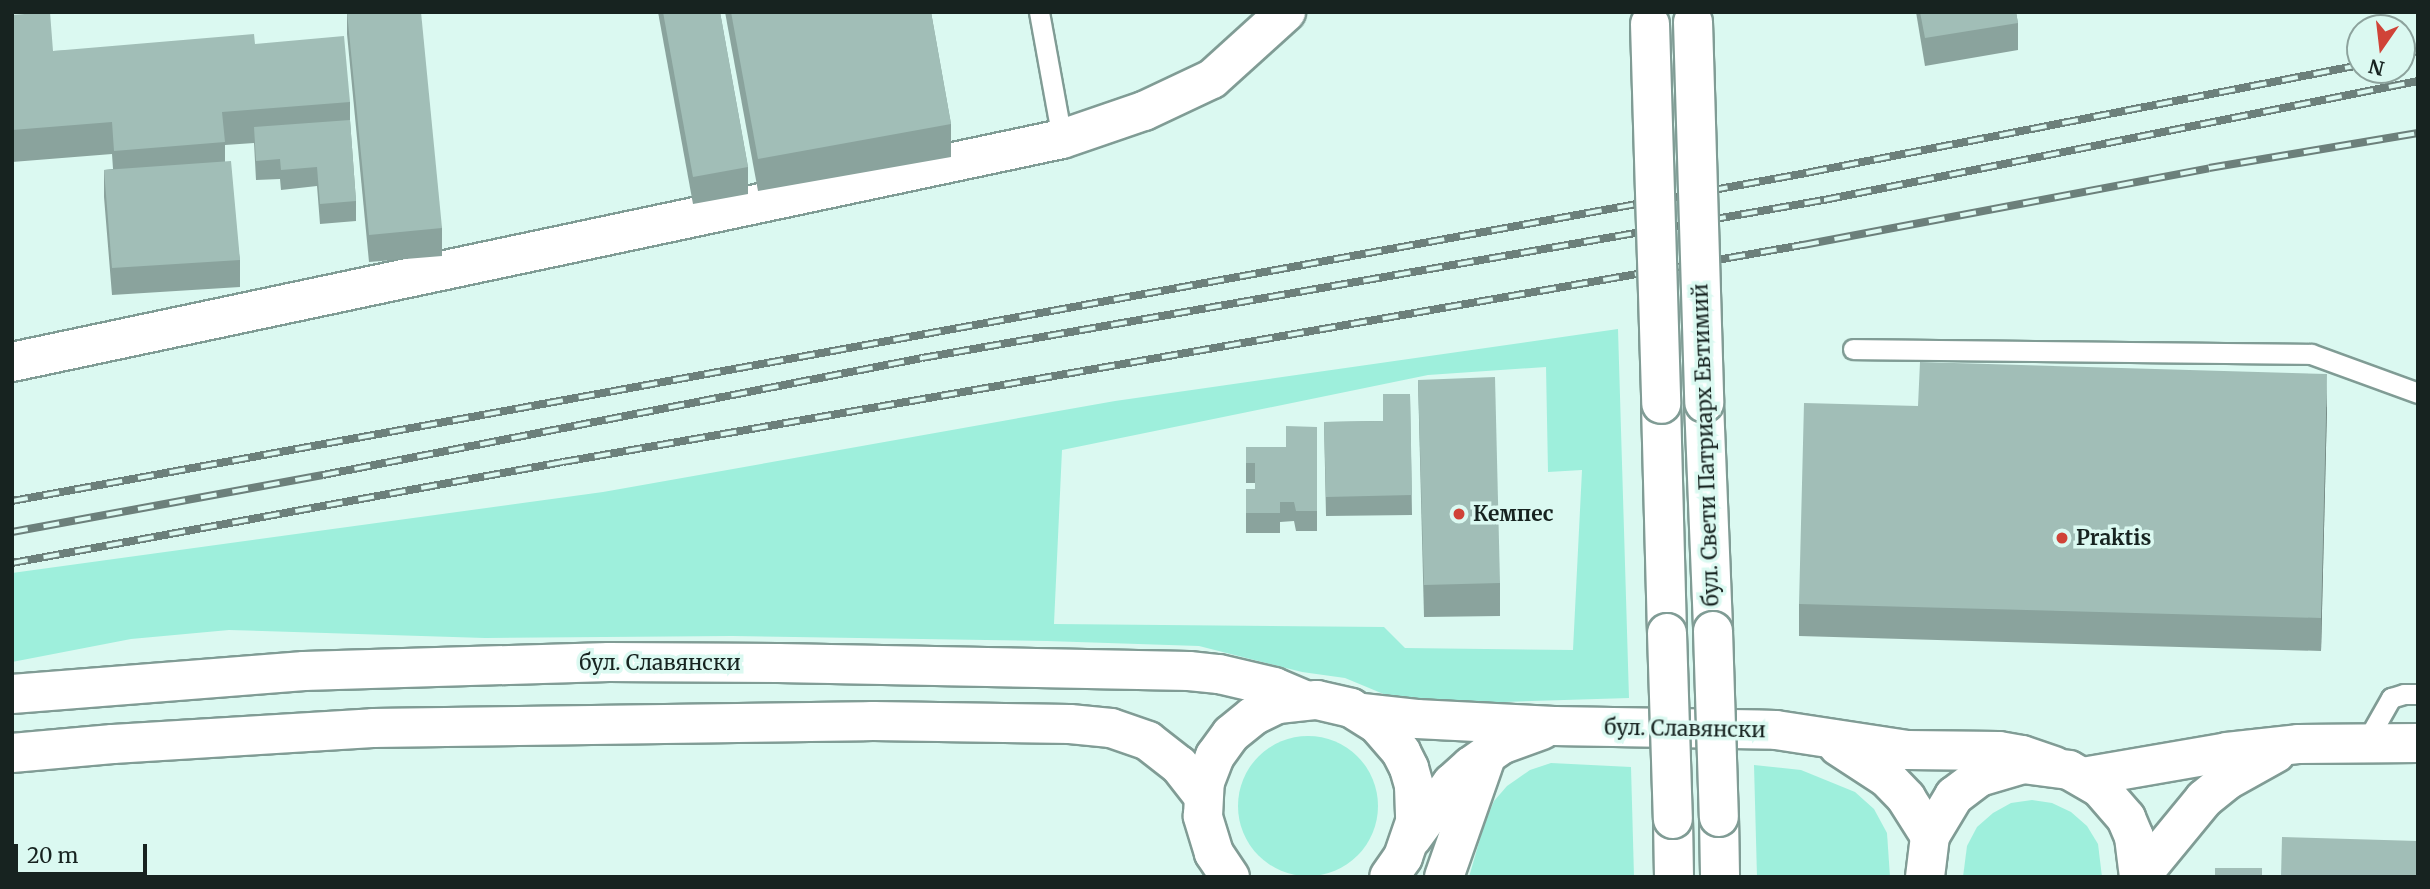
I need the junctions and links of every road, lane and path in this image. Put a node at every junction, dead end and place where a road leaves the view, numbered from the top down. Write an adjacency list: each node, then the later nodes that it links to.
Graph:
1 (1039, 12): 5 (lane)
2 (1286, 12): 5 (main road)
3 (1693, 17): 28 (main road, бул. Свети Патриарх Евтимий, bridge)
4 (1649, 18): 27 (main road, бул. Свети Патриарх Евтимий, bridge)
5 (1062, 139): 7 (main road)
6 (1853, 349): 8 (lane)
7 (12, 362)
8 (2418, 393)
9 (12, 694): 11 (main road, бул. Славянски)
10 (2418, 694): 15 (lane)
11 (1305, 700): 12 (main road); 21 (main road)
12 (1362, 713): 13 (main road, бул. Славянски); 23 (main road)
13 (1554, 726): 14 (main road, бул. Славянски); 19 (main road, бул. Славянски)
14 (1816, 737): 20 (main road, бул. Славянски); 22 (main road, бул. Славянски)
15 (2366, 742): 16 (main road, бул. Славянски); 17 (main road, бул. Славянски)
16 (2418, 743)
17 (2298, 744): 20 (main road, бул. Славянски); 30 (main road, бул. Славянски)
18 (12, 753): 21 (main road)
19 (1488, 753): 23 (main road, бул. Славянски); 26 (main road)
20 (2069, 771): 22 (main road); 30 (main road)
21 (1203, 796): 24 (main road)
22 (1930, 836): 29 (main road)
23 (1410, 840): 25 (main road)
24 (1220, 869)
25 (1389, 877)
26 (1444, 877)
27 (1674, 877)
28 (1720, 877)
29 (1925, 877)
30 (2139, 877)

